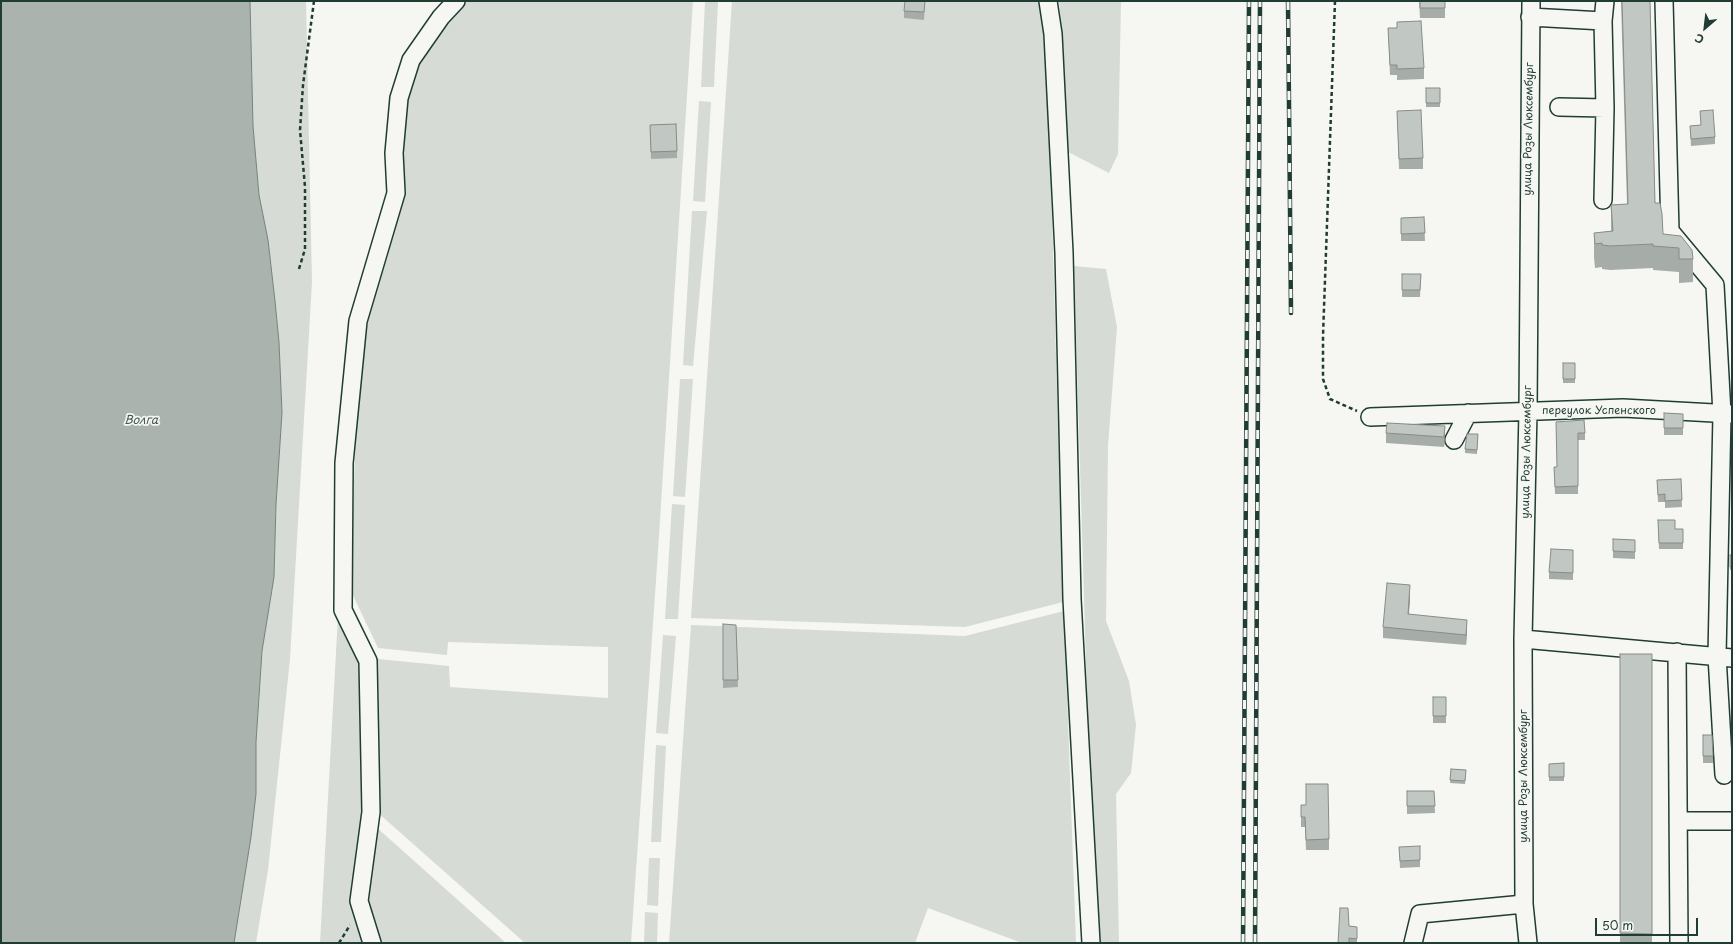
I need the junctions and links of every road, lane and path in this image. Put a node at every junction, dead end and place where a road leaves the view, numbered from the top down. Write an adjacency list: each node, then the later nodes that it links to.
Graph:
1 (314, 1): 12 (path)
2 (456, 1): 25 (street)
3 (1048, 1): 26 (street)
4 (1335, 1): 16 (path)
5 (1605, 1): 8 (street)
6 (1664, 1): 15 (street)
7 (1531, 9): 8 (street); 13 (street, улица Розы Люксембург)
8 (1604, 21): 10 (street)
9 (1559, 107): 10 (street)
10 (1605, 108): 11 (street)
11 (1603, 200)
12 (299, 269)
13 (1528, 411): 14 (street, переулок Успенского); 15 (street, переулок Успенского); 18 (street, улица Розы Люксембург)
14 (1468, 413): 16 (street, переулок Успенского); 17 (street)
15 (1727, 414): 20 (street)
16 (1370, 416)
17 (1454, 440)
18 (1524, 639): 19 (street); 24 (street, улица Розы Люксембург)
19 (1677, 652): 20 (street); 22 (street)
20 (1725, 657): 21 (street)
21 (1724, 775)
22 (1678, 821): 23 (street); 29 (street)
23 (1732, 821)
24 (1524, 904): 27 (street); 28 (street, улица Розы Люксембург)
25 (372, 943)
26 (1091, 943)
27 (1413, 943)
28 (1528, 943)
29 (1679, 943)

